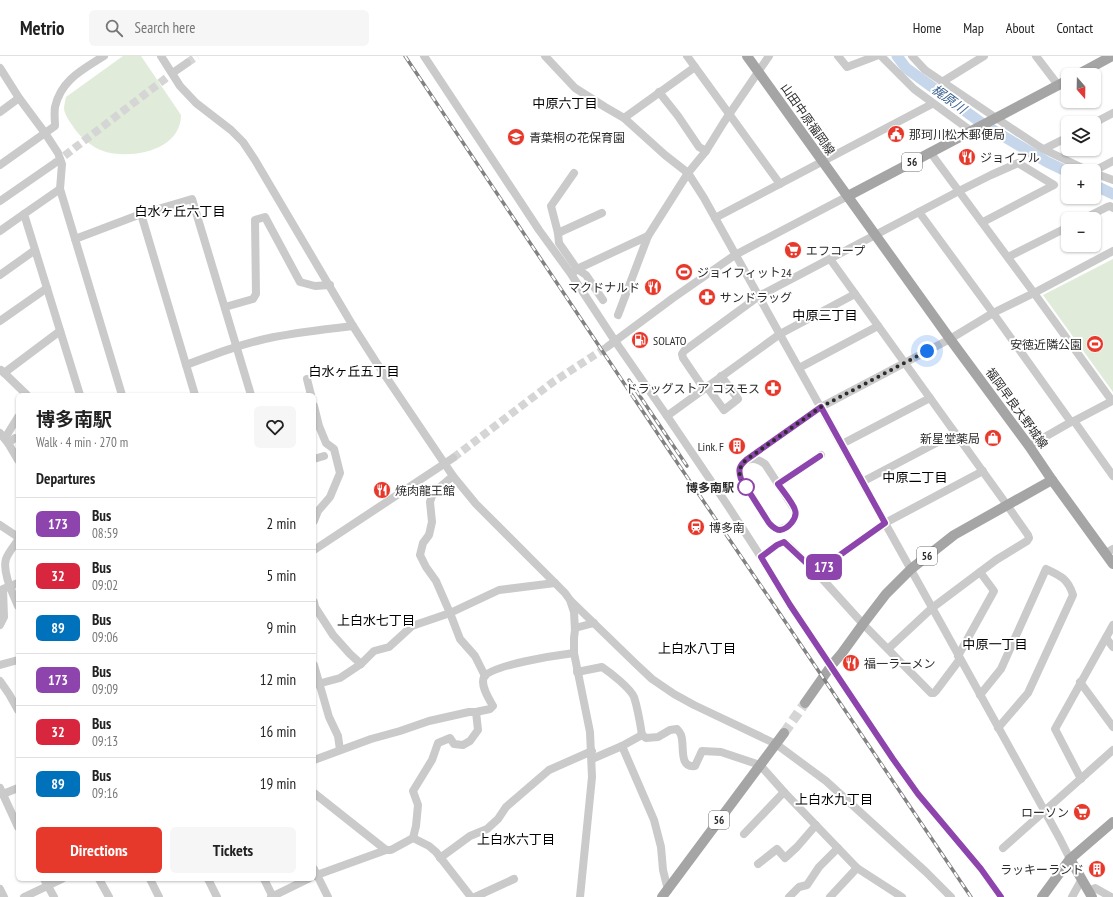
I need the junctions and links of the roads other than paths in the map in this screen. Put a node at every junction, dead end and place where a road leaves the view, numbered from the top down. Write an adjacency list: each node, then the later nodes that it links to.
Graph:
1 (104, 56): 34 (street)
2 (161, 56): 75 (street)
3 (424, 56): 73 (street)
4 (545, 56): 30 (street)
5 (687, 56): 16 (street)
6 (747, 56): 20 (main road, 山田中原福岡線)
7 (769, 56): 20 (street)
8 (838, 56): 9 (street)
9 (876, 56)
10 (881, 56): 26 (street)
11 (912, 56): 21 (street)
12 (984, 56): 21 (street)
13 (1036, 56): 23 (street)
14 (1112, 56): 18 (main road)
15 (187, 63): 19 (street)
16 (695, 67): 24 (street); 29 (street)
17 (0, 68): 25 (street)
18 (1090, 68)
19 (174, 72)
20 (759, 72): 29 (street); 40 (main road, 山田中原福岡線)
21 (942, 82): 31 (street)
22 (1061, 84): 23 (main road, 56)
23 (1058, 85): 31 (main road, 56)
24 (659, 92): 30 (street); 37 (street)
25 (19, 98): 27 (street); 34 (street)
26 (932, 104): 33 (street); 40 (street)
27 (0, 112)
28 (1113, 113): 32 (street)
29 (729, 115): 37 (street); 49 (street)
30 (624, 118): 46 (street)
31 (995, 119): 33 (main road, 56); 36 (street)
32 (1101, 119)
33 (974, 130): 38 (main road, 56)
34 (45, 133): 43 (street); 50 (street)
35 (1061, 140): 36 (street)
36 (1044, 149): 42 (street)
37 (706, 151): 46 (street)
38 (930, 152): 51 (street); 52 (main road, 56)
39 (1113, 161): 44 (street)
40 (823, 162): 49 (street); 52 (main road, 山田中原福岡線)
41 (54, 163): 53 (street)
42 (1075, 164)
43 (0, 165)
44 (1101, 168)
45 (574, 173): 64 (street)
46 (688, 173): 60 (street); 66 (street)
47 (1101, 175): 48 (street)
48 (1113, 180)
49 (780, 184): 60 (street)
50 (60, 189): 58 (street); 67 (street)
51 (959, 191): 55 (street); 61 (street); 61 (street)
52 (848, 196): 65 (main road, 福岡早良大野城線); 70 (street)
53 (0, 201)
54 (1113, 208): 56 (street)
55 (919, 212): 65 (street); 82 (street)
56 (1097, 212)
57 (602, 213): 64 (street)
58 (24, 214): 62 (street); 68 (street)
59 (141, 214): 67 (street); 81 (street); 94 (street)
60 (715, 218): 70 (street)
61 (983, 222): 71 (street)
62 (0, 231)
63 (1061, 231): 71 (street)
64 (558, 233): 73 (street)
65 (876, 235): 72 (street); 89 (main road, 福岡早良大野城線)
66 (648, 236): 73 (street); 83 (street)
67 (75, 239): 102 (street)
68 (35, 250): 74 (street); 76 (street)
69 (1113, 251): 77 (street)
70 (735, 255): 79 (street); 90 (street)
71 (1008, 258): 77 (street)
72 (830, 259): 78 (street); 79 (street)
73 (574, 272): 80 (street); 90 (street)
74 (0, 275)
75 (330, 285): 81 (street); 85 (street)
76 (47, 288): 84 (street); 87 (street)
77 (1034, 293): 82 (street); 107 (street)
78 (855, 294): 86 (street); 88 (street)
79 (759, 296): 88 (street); 99 (street)
80 (603, 300)
81 (225, 307): 91 (street)
82 (994, 313): 89 (street); 111 (street)
83 (618, 315)
84 (0, 321)
85 (353, 326): 91 (street); 125 (street)
86 (878, 326): 93 (street); 95 (street)
87 (60, 331): 96 (street); 101 (street)
88 (780, 334): 95 (street); 97 (street)
89 (950, 339): 93 (street); 118 (main road, 福岡早良大野城線)
90 (615, 341): 92 (street); 109 (street)
91 (236, 347): 94 (street); 104 (street)
92 (607, 347)
93 (904, 362): 106 (street); 108 (street)
94 (186, 365): 103 (street)
95 (799, 368): 108 (street)
96 (2, 371): 100 (street)
97 (721, 376): 99 (street); 99 (street)
98 (307, 379): 105 (street)
99 (706, 388): 109 (street)
100 (26, 393)
101 (79, 393)
102 (121, 393)
103 (194, 393)
104 (250, 393)
105 (310, 393)
106 (930, 398): 113 (street); 117 (street)
107 (1113, 402): 111 (street)
108 (821, 407): 116 (street); 117 (street)
109 (667, 416): 141 (street)
110 (16, 420): 114 (street)
111 (1073, 422): 118 (street); 129 (street)
112 (317, 427): 134 (street)
113 (955, 433): 127 (street); 131 (street)
114 (4, 438): 115 (street); 121 (street)
115 (16, 438)
116 (768, 444): 124 (street); 126 (street)
117 (842, 444): 131 (street)
118 (1029, 446): 130 (main road, 福岡早良大野城線)
119 (324, 456): 122 (street)
120 (820, 456): 132 (street)
121 (16, 457)
122 (316, 458)
123 (453, 458): 125 (street)
124 (746, 460): 126 (street); 132 (street)
125 (444, 464): 128 (street); 139 (street)
126 (765, 464): 132 (street)
127 (983, 471): 133 (street); 135 (street)
128 (453, 476): 146 (street); 152 (street)
129 (1113, 476)
130 (1052, 480): 133 (main road, 56); 140 (main road)
131 (862, 482): 135 (street)
132 (778, 484)
133 (1007, 505): 143 (main road, 56); 145 (street)
134 (316, 516)
135 (885, 523): 143 (street); 144 (street)
136 (0, 526): 137 (street)
137 (16, 536)
138 (16, 543): 147 (street)
139 (316, 546)
140 (1109, 551): 142 (main road)
141 (761, 557): 144 (street); 166 (street)
142 (1113, 564)
143 (911, 569): 151 (street); 154 (main road, 56)
144 (816, 572): 154 (street)
145 (980, 572): 151 (street); 162 (street)
146 (555, 583): 149 (street); 152 (street)
147 (14, 585): 148 (street); 155 (street)
148 (16, 596)
149 (570, 600): 153 (street); 157 (street)
150 (316, 607): 164 (street)
151 (932, 608): 160 (street); 162 (street)
152 (450, 613): 164 (street); 168 (street)
153 (594, 623): 157 (street); 180 (street)
154 (863, 624): 160 (street); 166 (main road, 56)
155 (0, 625)
156 (1113, 625): 158 (street)
157 (575, 628): 161 (street)
158 (1106, 638): 159 (street); 170 (street)
159 (1113, 647)
160 (888, 649): 162 (street)
161 (574, 653): 167 (street); 168 (street)
162 (959, 657): 172 (street)
163 (16, 661): 165 (street)
164 (361, 664): 171 (street)
165 (0, 665)
166 (831, 666): 173 (main road, 56); 233 (street)
167 (577, 672): 179 (street); 184 (street)
168 (485, 676): 175 (street)
169 (0, 681): 174 (street)
170 (1080, 682): 176 (street); 187 (street)
171 (317, 685): 182 (street)
172 (980, 695): 177 (street); 177 (street)
173 (805, 704)
174 (16, 706)
175 (476, 712): 182 (street); 197 (street)
176 (1113, 727)
177 (998, 728): 192 (street)
178 (784, 733): 180 (main road, 56)
179 (642, 735): 181 (street); 186 (street)
180 (776, 744): 186 (main road, 56); 232 (street)
181 (622, 746): 184 (street); 216 (street)
182 (340, 750): 185 (street)
183 (1113, 750): 187 (street)
184 (592, 755): 201 (street); 228 (street)
185 (316, 759)
186 (760, 765): 190 (street); 216 (main road, 56)
187 (1081, 779): 192 (street)
188 (16, 788): 189 (street)
189 (1, 790): 194 (street)
190 (784, 792): 195 (street); 196 (street)
191 (316, 795): 200 (street)
192 (1045, 811): 199 (street); 202 (street)
193 (1113, 822): 202 (main road)
194 (16, 823)
195 (816, 825): 198 (street); 203 (street)
196 (744, 834)
197 (413, 838): 200 (street); 201 (street)
198 (838, 848): 204 (street); 229 (street)
199 (1003, 848)
200 (386, 850): 205 (street)
201 (440, 858): 226 (street)
202 (1070, 860): 208 (main road); 234 (main road)
203 (764, 862)
204 (857, 868): 230 (street); 231 (street)
205 (316, 873)
206 (316, 875): 225 (street)
207 (514, 879): 227 (street)
208 (1082, 879): 217 (main road); 235 (street)
209 (101, 881): 221 (street)
210 (151, 881): 222 (street)
211 (209, 881): 223 (street)
212 (265, 881): 224 (street)
213 (304, 881): 224 (street)
214 (46, 883): 219 (street); 220 (street)
215 (0, 890): 218 (street)
216 (665, 893)
217 (1091, 894): 236 (street)
218 (4, 897)
219 (24, 897)
220 (54, 897)
221 (109, 897)
222 (159, 897)
223 (217, 897)
224 (273, 897)
225 (328, 897)
226 (471, 897)
227 (475, 897)
228 (580, 897)
229 (789, 897)
230 (830, 897)
231 (902, 897)
232 (951, 897)
233 (1001, 897)
234 (1042, 897)
235 (1072, 897)
236 (1110, 897)

